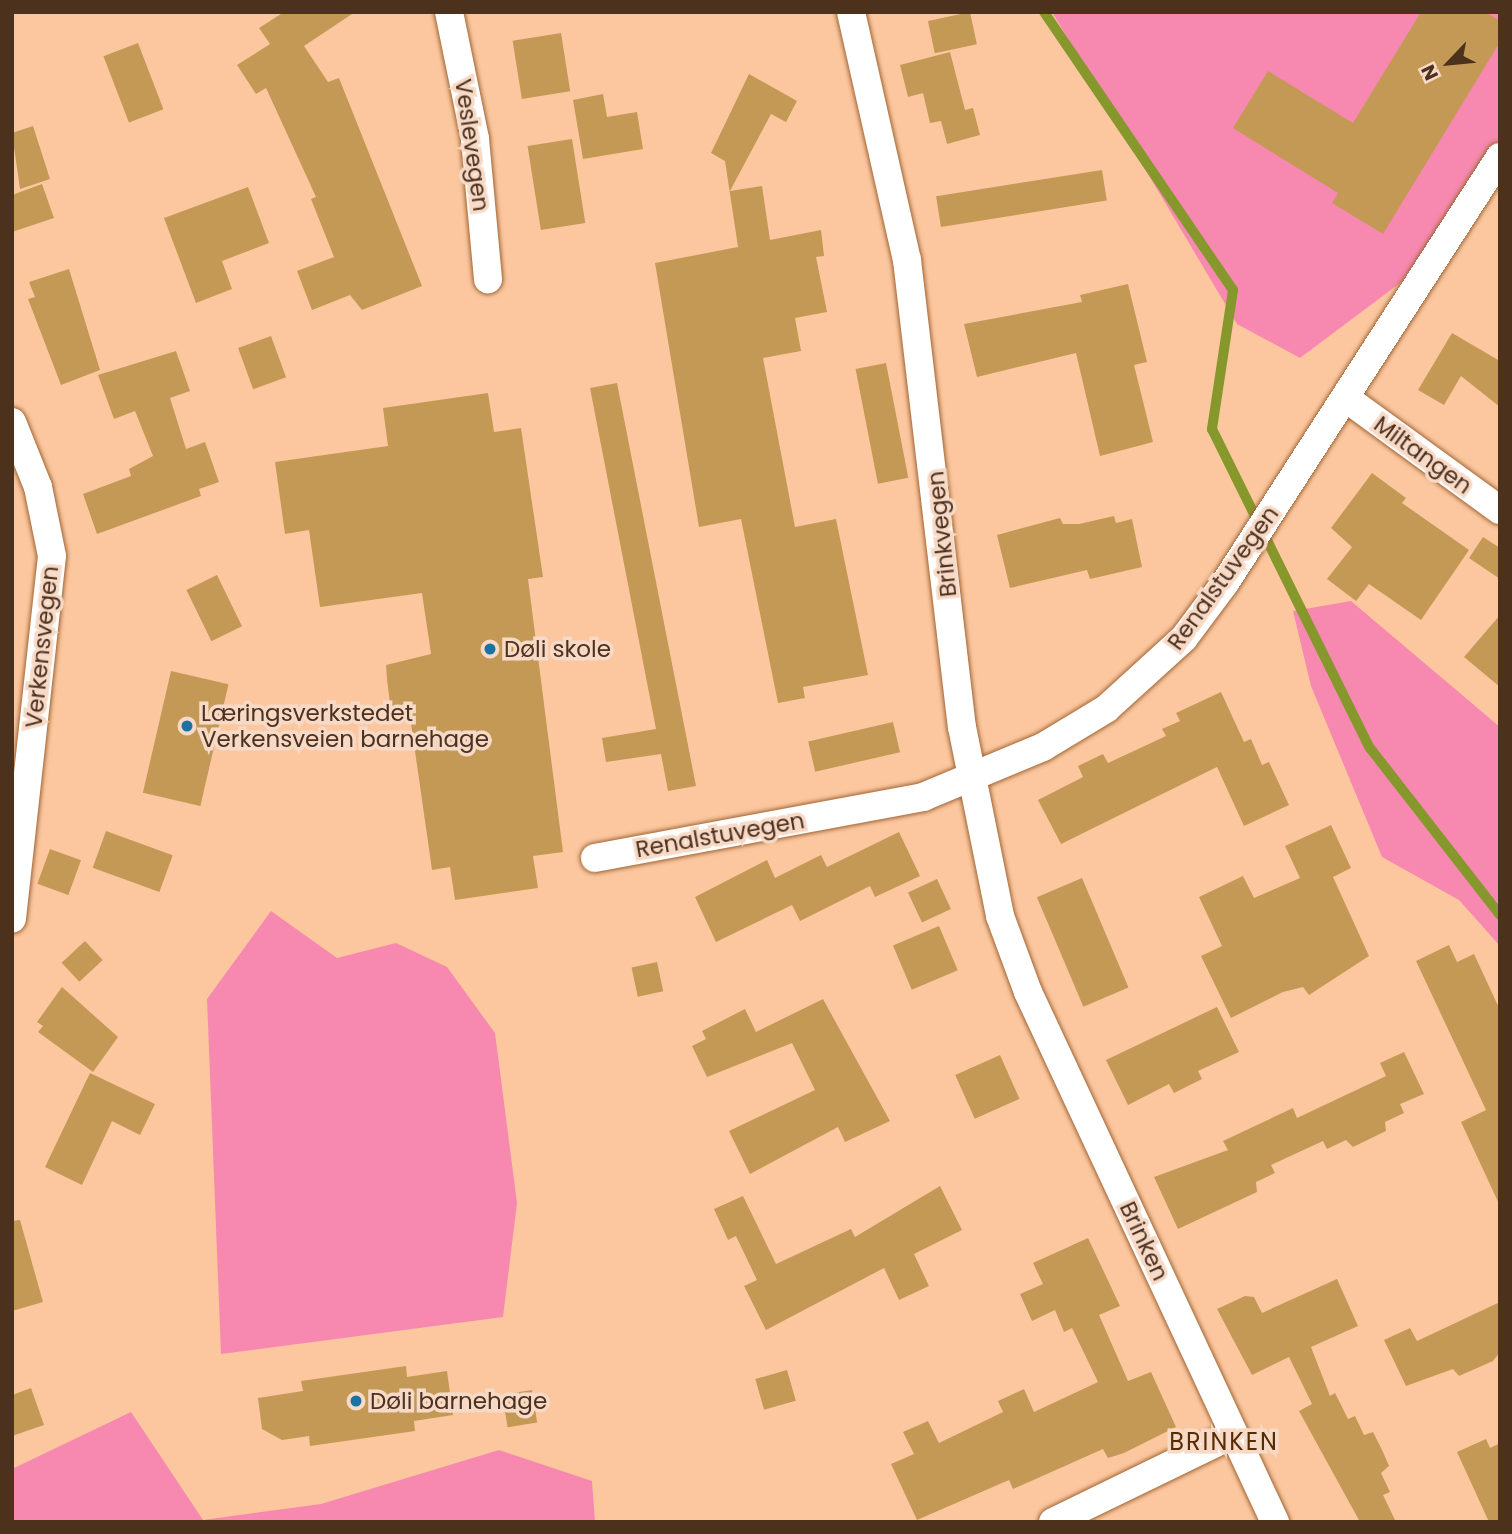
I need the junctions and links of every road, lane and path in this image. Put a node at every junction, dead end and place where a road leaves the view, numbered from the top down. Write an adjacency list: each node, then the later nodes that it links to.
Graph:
1 (449, 12): 4 (street, Veslevegen)
2 (851, 12): 8 (street, Brinkvegen)
3 (1500, 156): 5 (street, Renalstuvegen)
4 (488, 279)
5 (1347, 399): 7 (street, Miltangen); 8 (street, Renalstuvegen)
6 (12, 422): 10 (street, Verkensvegen)
7 (1500, 510)
8 (972, 781): 9 (street, Renalstuvegen); 11 (street, Brinkvegen)
9 (595, 858)
10 (12, 919)
11 (1055, 1048): 12 (street, Brinken)
12 (1234, 1434): 13 (street); 14 (street, Brinken)
13 (1053, 1522)
14 (1275, 1522)

